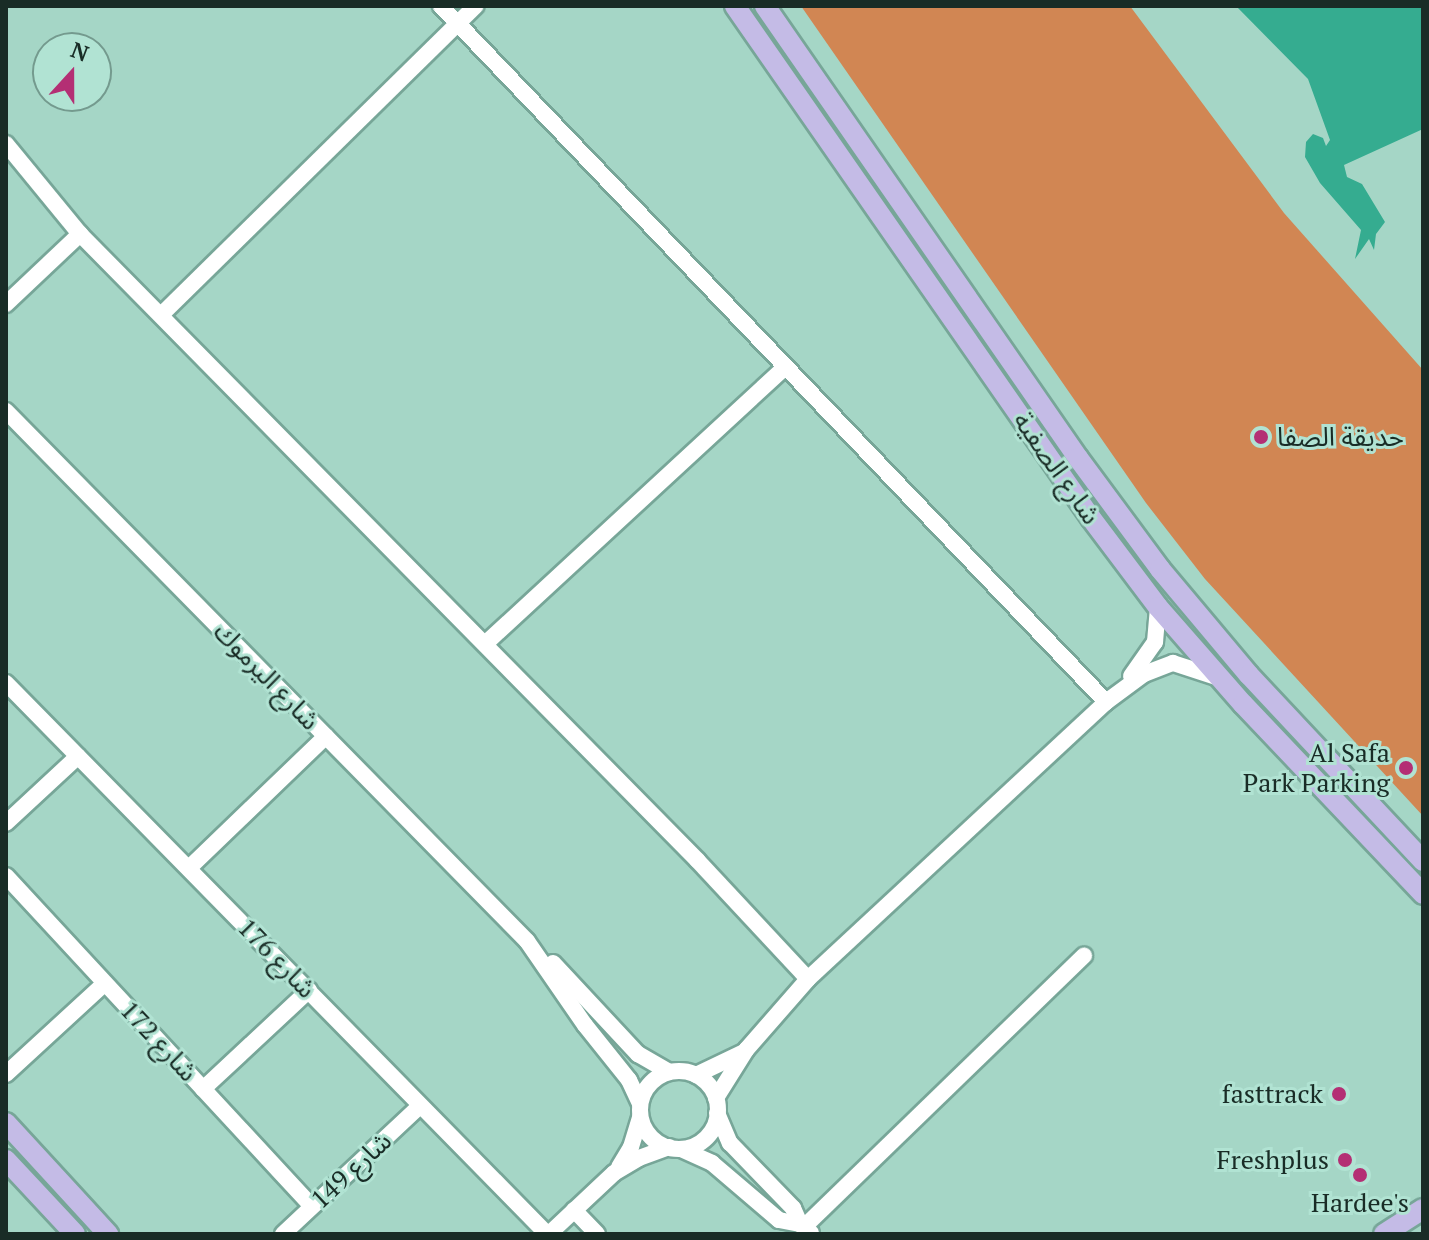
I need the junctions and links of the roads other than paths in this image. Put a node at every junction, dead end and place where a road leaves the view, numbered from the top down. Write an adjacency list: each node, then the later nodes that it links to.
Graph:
1 (441, 6): 5 (street)
2 (475, 6): 5 (street)
3 (735, 6): 12 (main road, شارع الصفية)
4 (765, 6): 20 (main road, شارع الصفية)
5 (457, 24): 9 (street); 10 (street)
6 (6, 144): 7 (street)
7 (80, 234): 8 (street); 9 (street)
8 (6, 304)
9 (161, 315): 13 (street)
10 (785, 367): 13 (street); 16 (street)
11 (6, 412): 17 (street, شارع اليرموك)
12 (1158, 607): 14 (main road, شارع الصفية); 16 (street)
13 (485, 644): 26 (street)
14 (1219, 679): 16 (street); 23 (main road, شارع الصفية)
15 (6, 683): 18 (street, شارع 176)
16 (1111, 699): 26 (street)
17 (326, 736): 21 (street); 24 (street, شارع اليرموك)
18 (78, 756): 19 (street); 21 (street, شارع 176)
19 (6, 823)
20 (1423, 861)
21 (189, 868): 28 (street, شارع 176)
22 (6, 876): 27 (street, شارع 172)
23 (1423, 894)
24 (527, 941): 30 (street, شارع اليرموك); 36 (street, شارع اليرموك)
25 (1084, 956): 44 (street)
26 (808, 979): 29 (street)
27 (105, 983): 31 (street); 33 (street, شارع 172)
28 (309, 990): 33 (street); 34 (street, شارع 176)
29 (746, 1050): 32 (street); 35 (street)
30 (669, 1072): 32 (street); 36 (street)
31 (6, 1074)
32 (696, 1075): 35 (street)
33 (203, 1089): 41 (street, شارع 172)
34 (420, 1106): 41 (street, شارع 149); 48 (street, شارع 176)
35 (716, 1106): 38 (street); 44 (street)
36 (640, 1111): 38 (street); 40 (street)
37 (6, 1123): 46 (main road)
38 (675, 1148): 40 (street); 44 (street)
39 (6, 1160): 45 (main road)
40 (614, 1173): 43 (street)
41 (312, 1206): 47 (street, شارع 149)
42 (1423, 1209): 50 (main road)
43 (574, 1210): 48 (street); 49 (street)
44 (805, 1228)
45 (75, 1234)
46 (108, 1234)
47 (283, 1234)
48 (548, 1234)
49 (597, 1234)
50 (1384, 1234)

